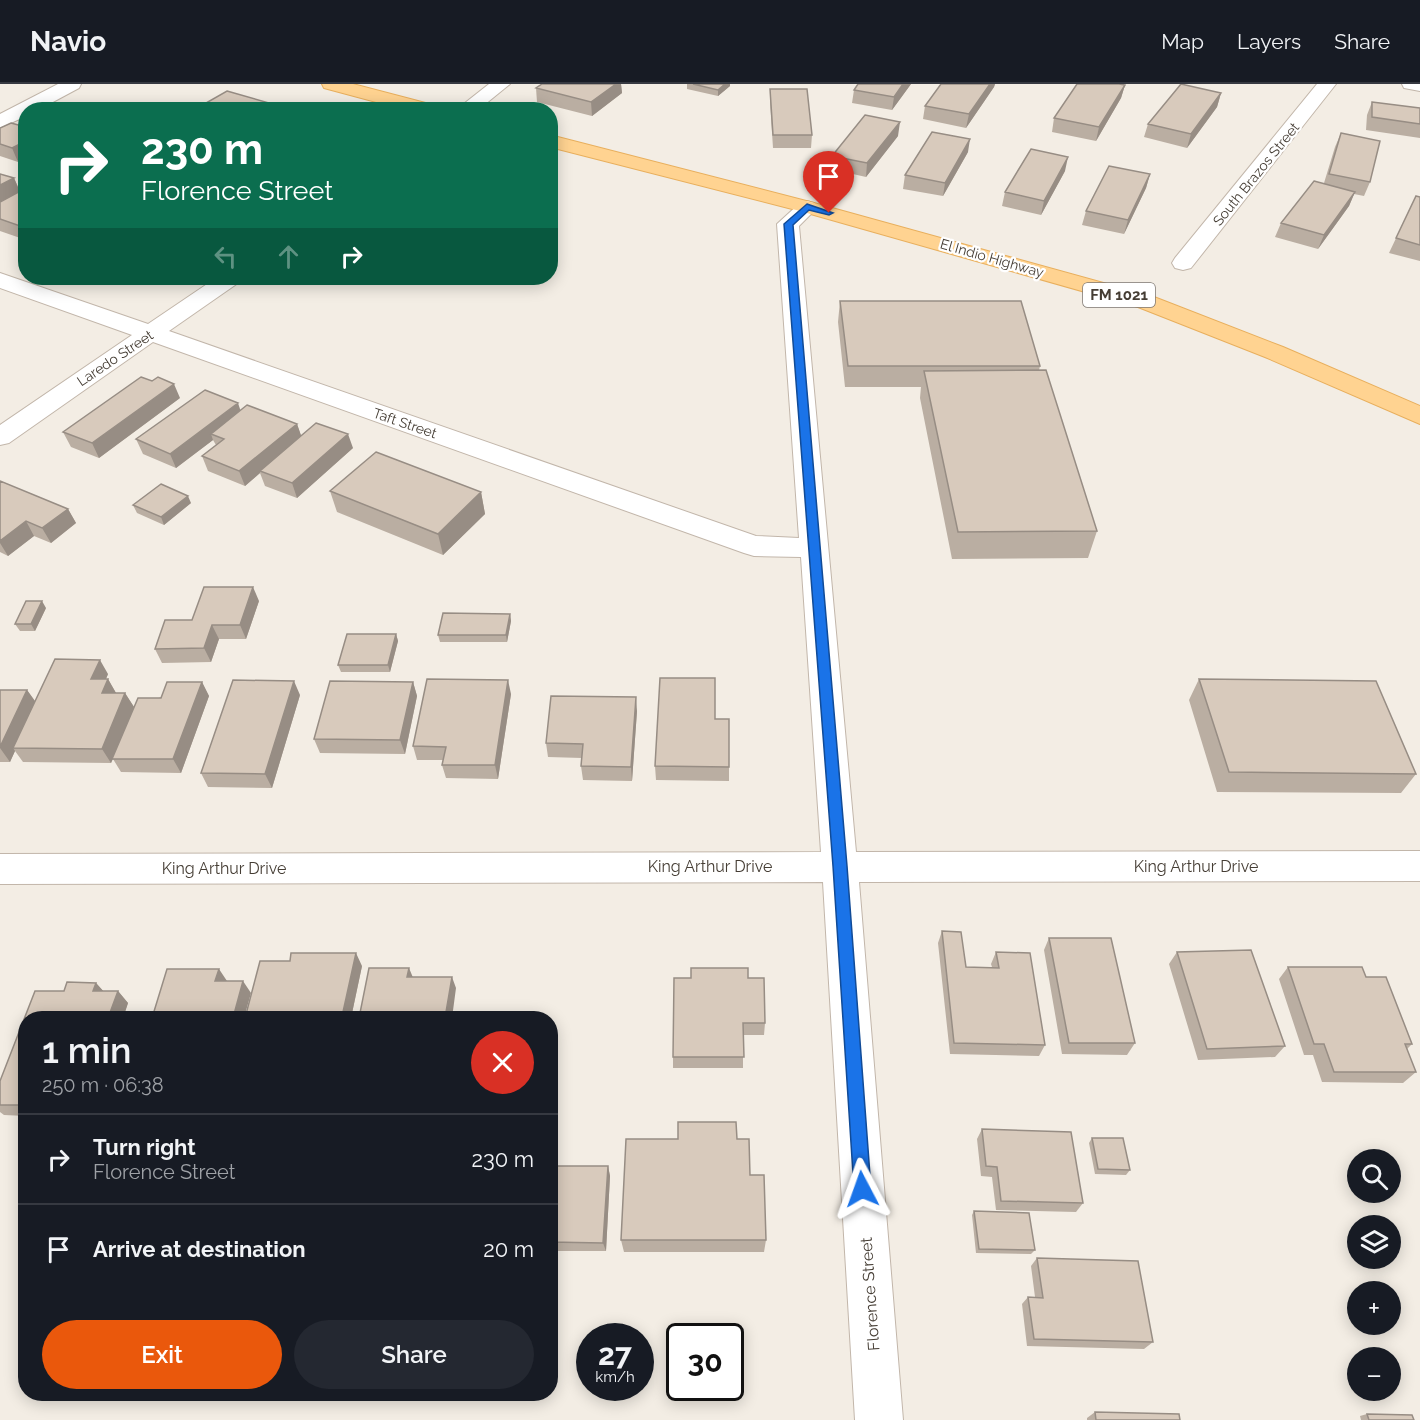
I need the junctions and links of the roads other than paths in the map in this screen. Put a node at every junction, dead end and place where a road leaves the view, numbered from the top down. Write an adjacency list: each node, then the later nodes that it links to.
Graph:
1 (72, 84): 7 (street)
2 (331, 84): 8 (main road)
3 (501, 84): 9 (street)
4 (1328, 84): 14 (street, South Brazos Street)
5 (1411, 84): 6 (street)
6 (1420, 85)
7 (38, 102)
8 (400, 102)
9 (476, 102)
10 (18, 112): 11 (street)
11 (0, 122)
12 (558, 143): 13 (main road, El Indio Highway / FM 1021)
13 (807, 207): 18 (main road, El Indio Highway / FM 1021); 20 (street, Florence Street)
14 (1183, 262)
15 (0, 280): 17 (street, Taft Street)
16 (220, 285): 17 (street, Laredo Street)
17 (151, 334): 19 (street, Laredo Street); 20 (street, Taft Street)
18 (1420, 416)
19 (0, 437)
20 (813, 548): 21 (street, Florence Street)
21 (840, 866): 22 (street, King Arthur Drive); 23 (street, King Arthur Drive); 24 (street, Florence Street)
22 (1420, 866)
23 (0, 869)
24 (879, 1420)

